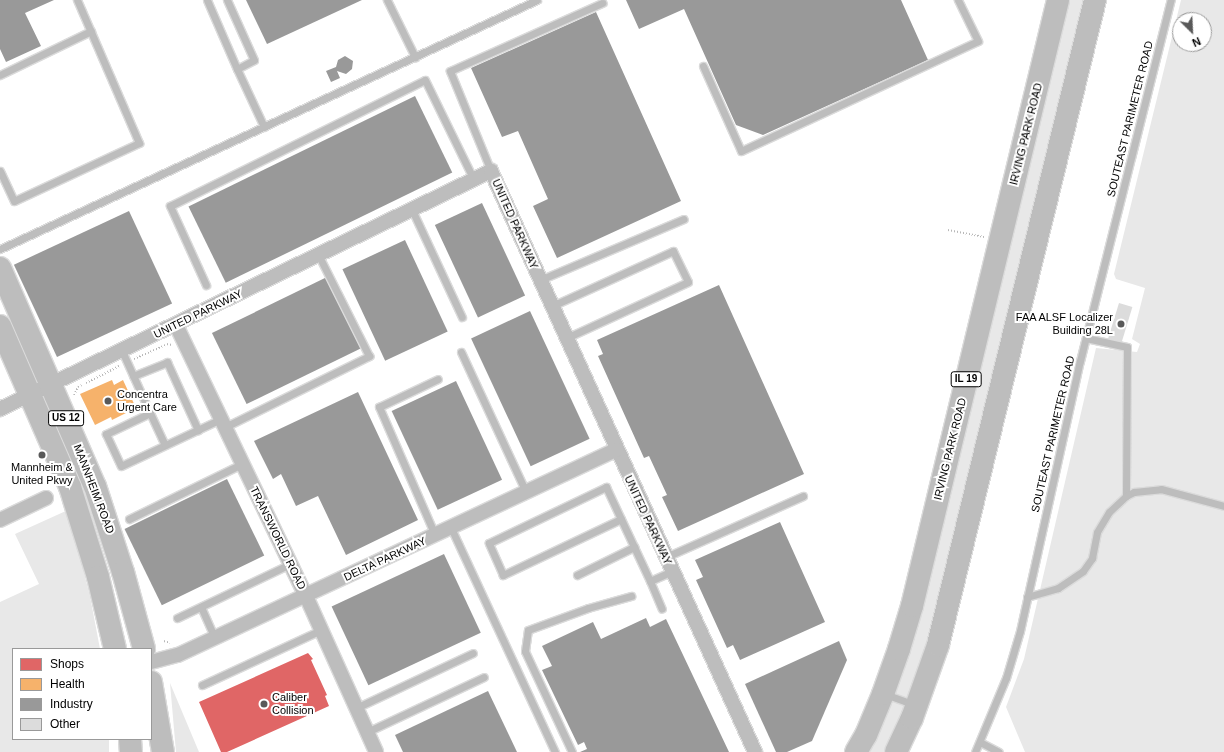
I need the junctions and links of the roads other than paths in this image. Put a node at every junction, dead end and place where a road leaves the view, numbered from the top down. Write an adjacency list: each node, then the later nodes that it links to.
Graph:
1 (77, 0): 11 (lane)
2 (207, 0): 14 (lane)
3 (227, 0): 14 (lane)
4 (387, 0): 12 (lane)
5 (537, 0): 12 (lane)
6 (958, 0): 13 (lane)
7 (1058, 0): 77 (main road, IRVING PARK ROAD / IL 19)
8 (1095, 0): 78 (main road)
9 (1171, 0): 32 (lane, SOUTEAST PARIMETER ROAD)
10 (602, 3): 18 (lane)
11 (91, 31): 15 (lane); 17 (lane)
12 (415, 57): 16 (lane)
13 (703, 66)
14 (237, 69): 16 (lane)
15 (0, 75)
16 (264, 127): 22 (lane)
17 (0, 171)
18 (491, 172): 19 (street, UNITED PARKWAY); 25 (street, UNITED PARKWAY)
19 (474, 180): 20 (street, UNITED PARKWAY); 26 (lane)
20 (412, 210): 23 (street, UNITED PARKWAY); 28 (lane)
21 (684, 219): 25 (lane)
22 (0, 249)
23 (319, 256): 29 (street, UNITED PARKWAY); 41 (lane)
24 (0, 268): 37 (main road, MANNHEIM ROAD / US 12)
25 (540, 280): 27 (street, UNITED PARKWAY)
26 (206, 285)
27 (552, 306): 31 (street, UNITED PARKWAY); 31 (lane)
28 (462, 318)
29 (176, 326): 33 (street, UNITED PARKWAY); 41 (street, TRANSWORLD ROAD)
30 (0, 327): 38 (main road, MANNHEIM ROAD / US 12)
31 (566, 338): 44 (street, UNITED PARKWAY)
32 (1086, 338): 48 (lane); 64 (lane, SOUTEAST PARIMETER ROAD)
33 (122, 351): 35 (lane); 37 (street, UNITED PARKWAY)
34 (461, 352): 46 (lane)
35 (133, 376): 40 (lane); 42 (lane)
36 (438, 380): 55 (lane)
37 (52, 384): 38 (street, UNITED PARKWAY); 71 (main road, MANNHEIM ROAD / US 12)
38 (30, 394): 39 (street, UNITED PARKWAY); 70 (main road, MANNHEIM ROAD / US 12)
39 (0, 409)
40 (150, 413): 43 (lane); 43 (lane)
41 (223, 423): 42 (lane); 45 (street, TRANSWORLD ROAD)
42 (198, 430): 43 (lane)
43 (165, 445)
44 (616, 450): 46 (street, DELTA PARKWAY); 57 (street, UNITED PARKWAY)
45 (242, 464): 51 (lane); 58 (street, TRANSWORLD ROAD)
46 (526, 492): 54 (street, DELTA PARKWAY)
47 (803, 496): 57 (lane)
48 (1126, 496): 50 (lane); 64 (lane)
49 (46, 498): 53 (street)
50 (1224, 506)
51 (129, 519)
52 (621, 519): 52 (lane); 56 (lane)
53 (0, 520)
54 (451, 528): 55 (street, DELTA PARKWAY); 86 (lane)
55 (435, 535): 62 (street, DELTA PARKWAY)
56 (634, 547): 60 (lane); 61 (lane)
57 (666, 557): 59 (street, UNITED PARKWAY)
58 (290, 564): 62 (street, TRANSWORLD ROAD); 65 (lane)
59 (672, 571): 61 (lane); 88 (street, UNITED PARKWAY)
60 (577, 574)
61 (650, 581): 66 (lane)
62 (306, 596): 68 (street, TRANSWORLD ROAD); 69 (street, DELTA PARKWAY)
63 (631, 596): 87 (lane)
64 (1027, 596): 82 (lane, SOUTEAST PARIMETER ROAD)
65 (201, 607): 67 (lane); 69 (lane)
66 (662, 609)
67 (177, 618)
68 (321, 630): 75 (lane); 79 (street, TRANSWORLD ROAD)
69 (215, 638): 73 (street, DELTA PARKWAY)
70 (116, 648)
71 (144, 648)
72 (473, 653): 79 (lane)
73 (152, 662)
74 (484, 677): 80 (lane)
75 (202, 685)
76 (152, 688): 84 (main road)
77 (883, 694): 78 (lane); 89 (main road, IRVING PARK ROAD / IL 19)
78 (917, 706): 90 (main road)
79 (356, 708): 80 (street, TRANSWORLD ROAD)
80 (367, 732): 85 (street, TRANSWORLD ROAD)
81 (130, 740): 83 (main road)
82 (980, 742): 91 (lane, SOUTEAST PARIMETER ROAD); 92 (lane)
83 (131, 752)
84 (163, 752)
85 (376, 752)
86 (555, 752)
87 (572, 752)
88 (755, 752)
89 (856, 752)
90 (896, 752)
91 (975, 752)
92 (999, 752)

